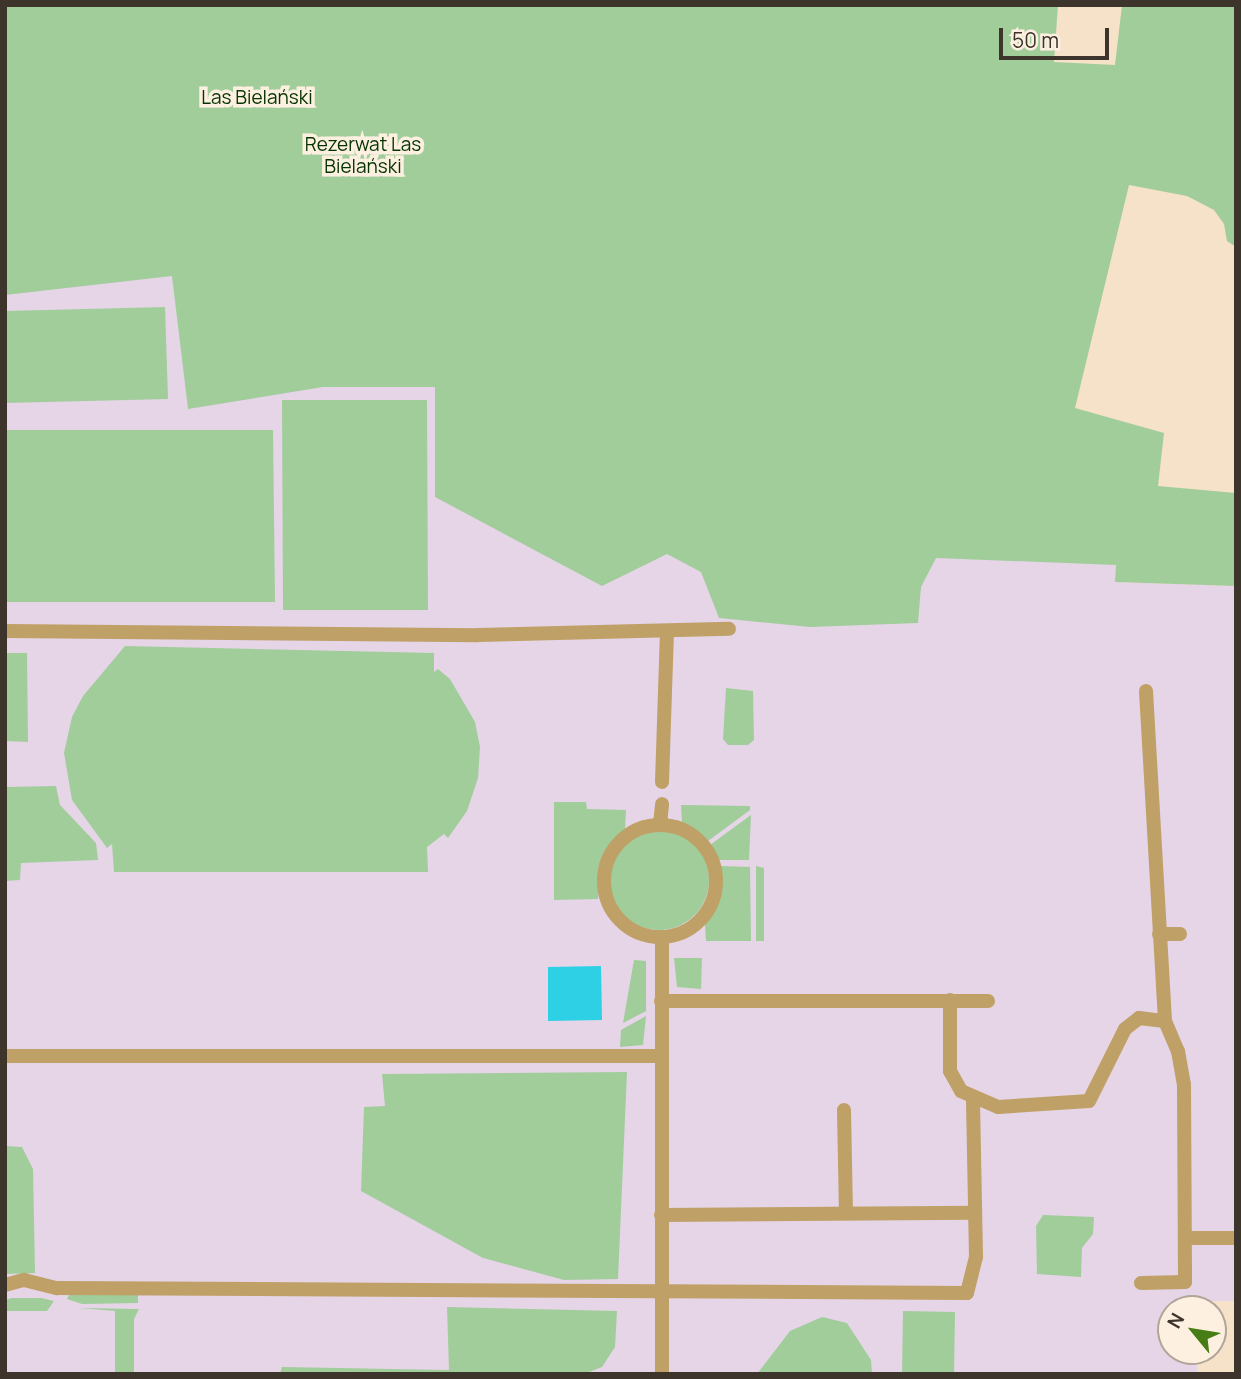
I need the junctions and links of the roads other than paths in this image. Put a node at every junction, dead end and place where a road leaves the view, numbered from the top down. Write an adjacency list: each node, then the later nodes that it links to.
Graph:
1 (729, 629): 3 (street)
2 (5, 631): 3 (street)
3 (667, 631): 5 (street)
4 (1146, 691): 8 (street)
5 (662, 782)
6 (662, 804): 7 (street)
7 (660, 824): 10 (street); 10 (street)
8 (1159, 934): 9 (street); 14 (street)
9 (1180, 934)
10 (662, 937): 12 (street)
11 (950, 1000): 12 (street); 13 (street); 17 (street)
12 (661, 1001): 16 (street)
13 (988, 1001)
14 (1165, 1021): 17 (street); 23 (street)
15 (5, 1056): 16 (street)
16 (661, 1056): 21 (street)
17 (973, 1100): 20 (street)
18 (844, 1110): 19 (street)
19 (846, 1212): 20 (street); 21 (street)
20 (975, 1213): 26 (street)
21 (661, 1215): 26 (street)
22 (1236, 1237): 23 (street)
23 (1185, 1238): 24 (street)
24 (1141, 1283)
25 (5, 1285): 26 (street)
26 (667, 1292): 27 (street)
27 (662, 1374)

